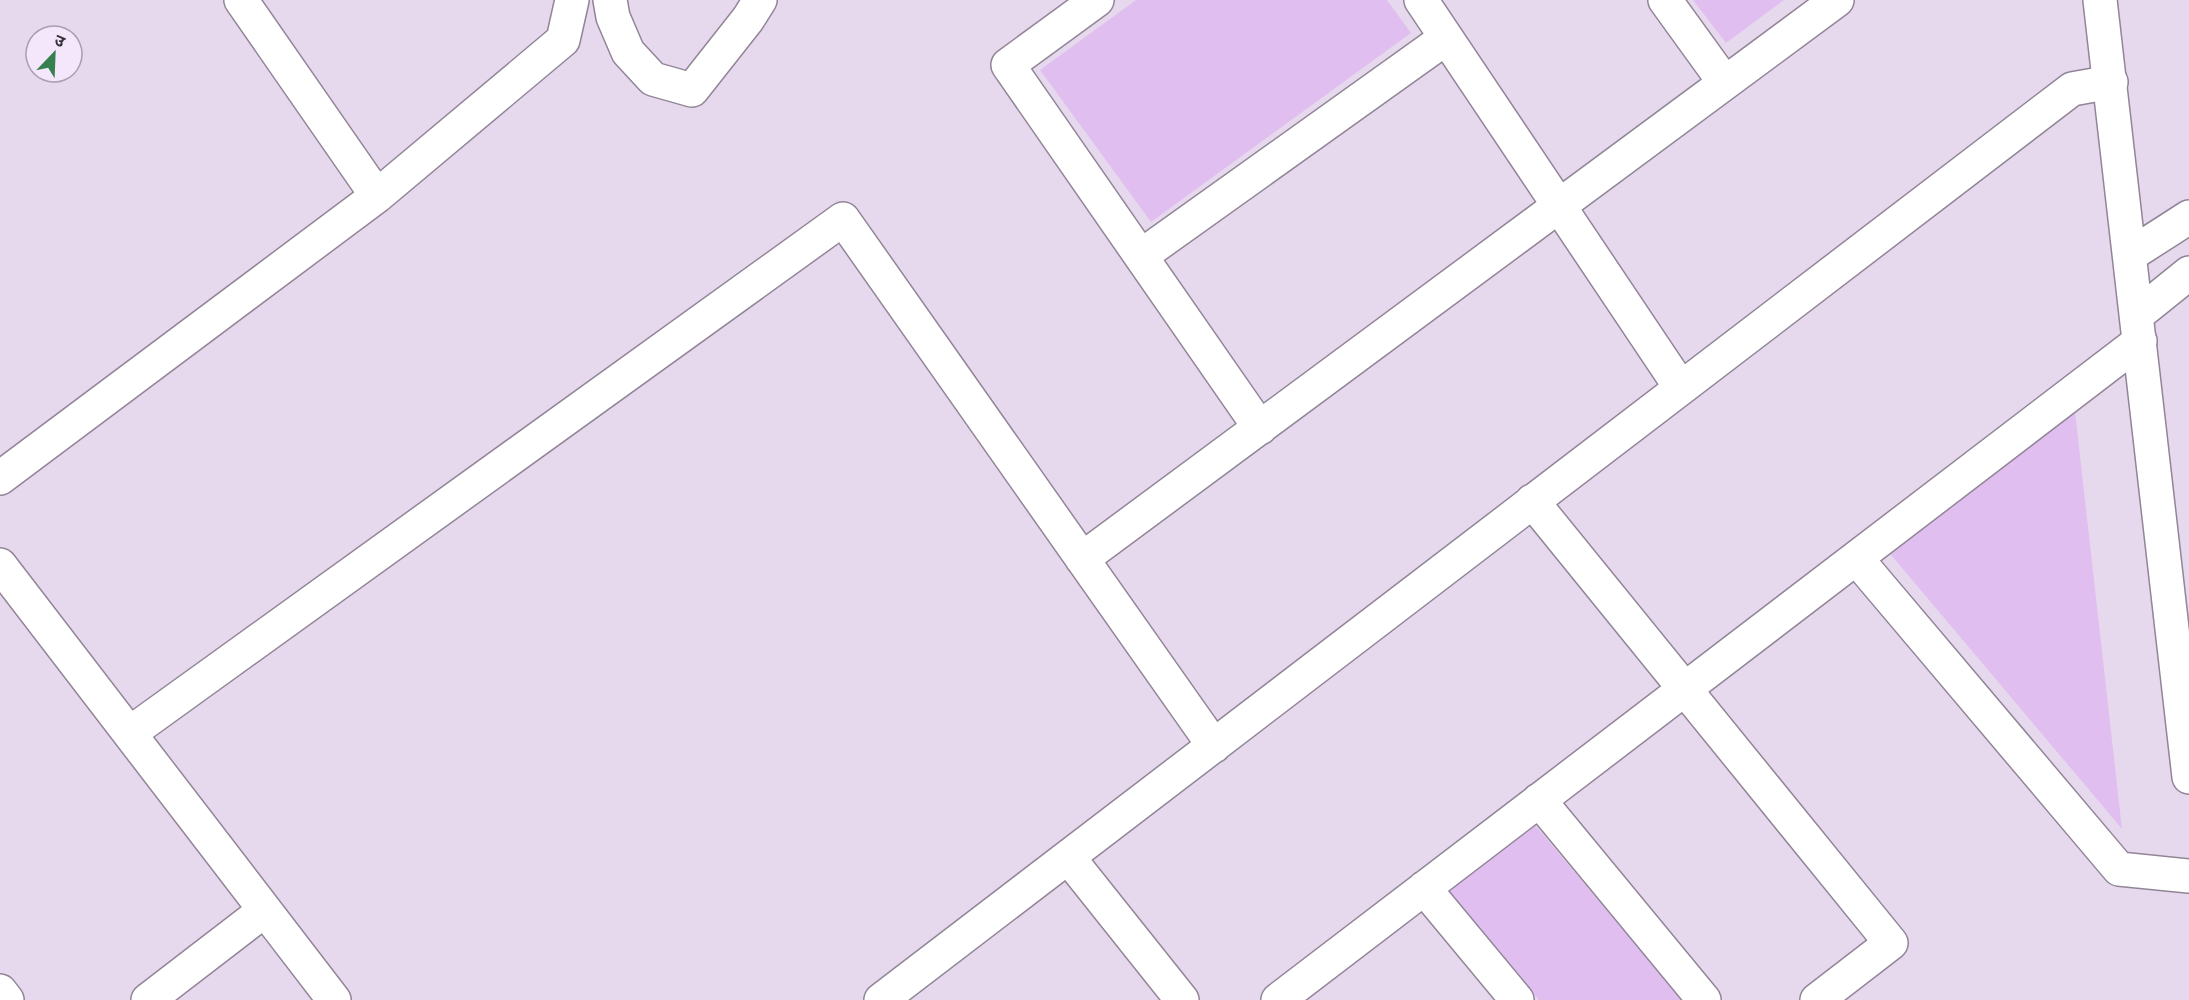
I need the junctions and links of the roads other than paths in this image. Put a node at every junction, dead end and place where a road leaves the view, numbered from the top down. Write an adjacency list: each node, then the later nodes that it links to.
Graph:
1 (241, 0): 13 (street)
2 (760, 0): 9 (street)
3 (1097, 0): 17 (street)
4 (1420, 0): 10 (street)
5 (1665, 0): 12 (street)
6 (1837, 0): 12 (street)
7 (2100, 0): 11 (street)
8 (571, 4): 9 (street); 13 (street)
9 (611, 4)
10 (1446, 38): 14 (street); 17 (street)
11 (2111, 82): 16 (street); 20 (street)
12 (1725, 83): 14 (street)
13 (377, 196): 22 (street)
14 (1559, 207): 20 (street); 21 (street)
15 (2189, 217): 16 (street)
16 (2130, 255): 19 (street)
17 (1141, 256): 21 (street)
18 (2189, 273): 19 (street)
19 (2139, 328): 24 (street); 30 (street)
20 (1681, 388): 23 (street)
21 (1260, 428): 25 (street)
22 (0, 478)
23 (1532, 501): 27 (street); 29 (street)
24 (1856, 558): 27 (street); 33 (street)
25 (1082, 559): 28 (street); 29 (street)
26 (0, 565): 28 (street)
27 (1685, 689): 31 (street); 45 (street)
28 (130, 734): 35 (street)
29 (1214, 746): 32 (street)
30 (2189, 777)
31 (1539, 800): 34 (street); 44 (street)
32 (1068, 857): 40 (street); 41 (street)
33 (2189, 876)
34 (1424, 888): 42 (street); 43 (street)
35 (265, 910): 38 (street); 39 (street)
36 (0, 991): 37 (street)
37 (7, 1000)
38 (148, 1000)
39 (334, 1000)
40 (881, 1000)
41 (1182, 1000)
42 (1278, 1000)
43 (1517, 1000)
44 (1704, 1000)
45 (1818, 1000)

